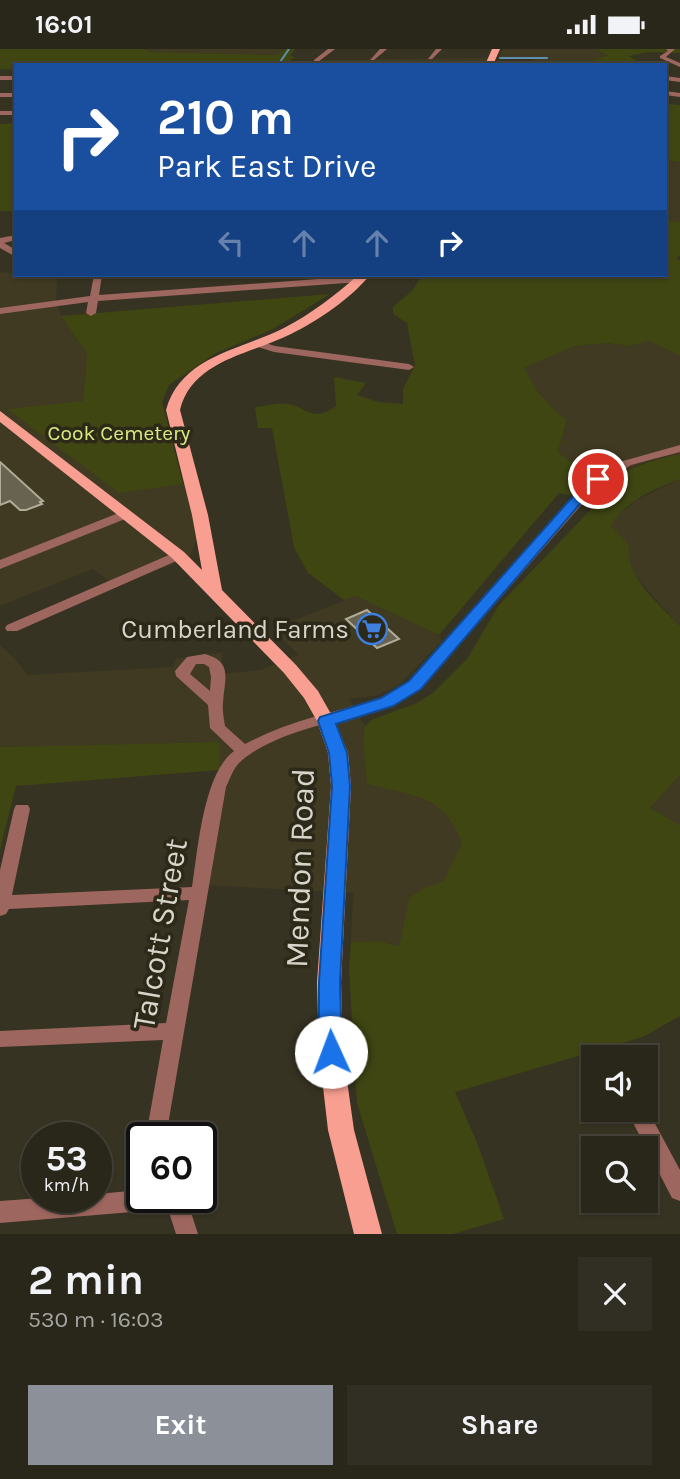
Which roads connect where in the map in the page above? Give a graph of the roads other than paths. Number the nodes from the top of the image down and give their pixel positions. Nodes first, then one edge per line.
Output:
1 (332, 49) edge
2 (384, 49) edge
3 (439, 49) edge
4 (668, 49) edge
5 (430, 58) dead end
6 (372, 59) dead end
7 (316, 61) dead end
8 (680, 65) edge
9 (98, 277) edge
10 (362, 277) edge
11 (309, 278) edge
12 (94, 298) junction
13 (0, 311) edge
14 (91, 313) dead end
15 (256, 343) junction
16 (409, 367) dead end
17 (0, 415) edge
18 (680, 448) edge
19 (126, 514) junction
20 (200, 515) junction
21 (205, 543) junction
22 (174, 559) junction
23 (0, 565) edge
24 (214, 593) junction
25 (12, 628) dead end
26 (215, 703) dead end
27 (326, 721) junction
28 (244, 752) junction
29 (22, 809) dead end
30 (200, 893) junction
31 (1, 906) edge
32 (174, 1031) junction
33 (0, 1039) edge
34 (159, 1122) edge
35 (643, 1122) edge
36 (680, 1191) edge
37 (126, 1202) edge
38 (0, 1212) edge
39 (180, 1213) edge
40 (187, 1234) edge
41 (368, 1234) edge

1 - 7 street
2 - 6 street
3 - 5 street
4 - 8 street
9 - 12 street
10 - 11 street
10 - 15 main road
11 - 12 street
12 - 13 street
12 - 14 street
15 - 16 street
15 - 20 main road
17 - 19 main road, Mendon Road
18 - 27 street, Talcott Street
19 - 22 main road, Mendon Road
19 - 23 street
20 - 21 main road
20 - 22 main road
21 - 22 main road
21 - 24 main road
22 - 24 main road, Mendon Road
22 - 25 street
24 - 27 main road, Mendon Road
26 - 28 street
27 - 28 street, Talcott Street
27 - 41 main road, Mendon Road
28 - 30 street, Talcott Street
29 - 31 street
30 - 31 street
30 - 32 street, Talcott Street
32 - 33 street
32 - 34 street, Talcott Street
35 - 36 street
37 - 38 street
39 - 40 street

